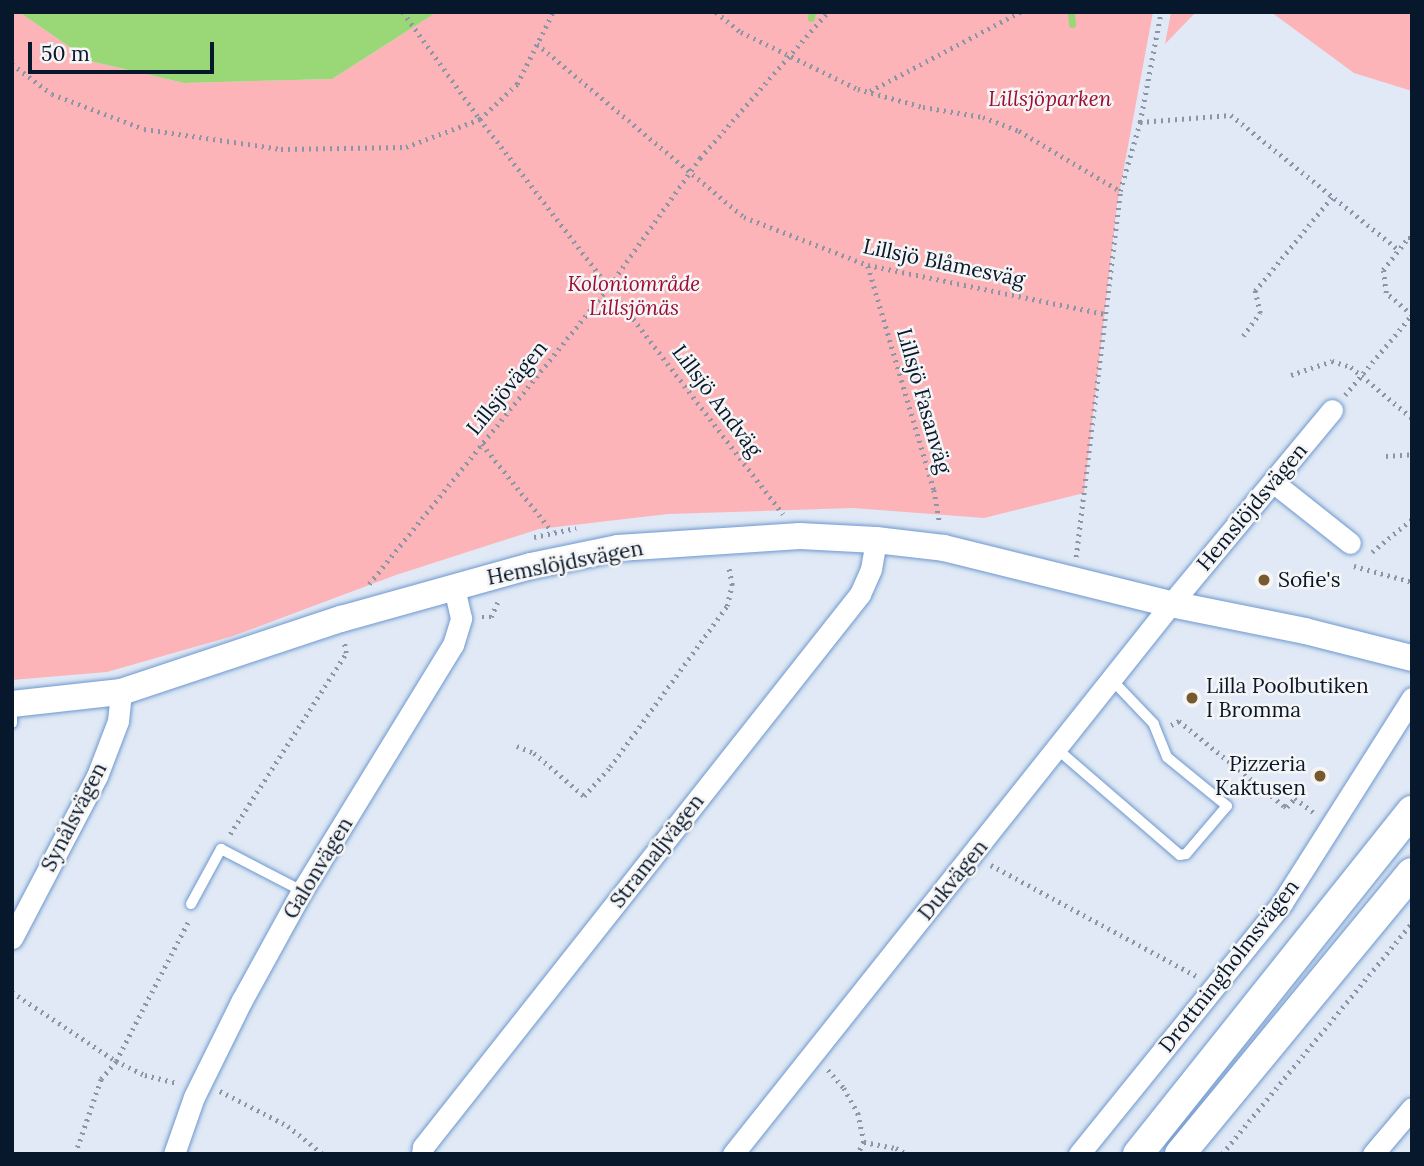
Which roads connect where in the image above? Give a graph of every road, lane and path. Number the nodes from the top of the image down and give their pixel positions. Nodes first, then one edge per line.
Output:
1 (404, 12) edge
2 (553, 12) edge
3 (716, 12) edge
4 (828, 12) edge
5 (1020, 12) edge
6 (1161, 12) edge
7 (537, 44) junction
8 (790, 53) junction
9 (12, 64) edge
10 (869, 92) junction
11 (480, 119) junction
12 (1140, 122) junction
13 (691, 173) junction
14 (1120, 191) junction
15 (1332, 197) junction
16 (1412, 238) edge
17 (1399, 250) junction
18 (868, 265) junction
19 (610, 285) junction
20 (1105, 314) junction
21 (1243, 336) dead end
22 (1291, 375) dead end
23 (1362, 376) junction
24 (1332, 410) joint
25 (1412, 418) edge
26 (482, 444) junction
27 (1412, 454) edge
28 (1386, 456) dead end
29 (1273, 482) junction
30 (770, 513) dead end
31 (782, 513) junction
32 (1412, 519) edge
33 (926, 523) dead end
34 (797, 524) junction
35 (940, 525) junction
36 (587, 527) dead end
37 (952, 527) dead end
38 (552, 531) junction
39 (528, 539) dead end
40 (876, 540) junction
41 (1350, 544) dead end
42 (1064, 552) dead end
43 (726, 555) dead end
44 (1075, 568) junction
45 (1412, 582) edge
46 (454, 587) junction
47 (501, 595) dead end
48 (1171, 604) junction
49 (461, 618) junction
50 (341, 620) junction
51 (1412, 658) edge
52 (1112, 680) junction
53 (121, 692) junction
54 (1412, 698) edge
55 (12, 704) edge
56 (12, 723) edge
57 (1154, 724) junction
58 (517, 746) dead end
59 (1057, 749) junction
60 (1412, 811) edge
61 (1331, 826) junction
62 (221, 849) junction
63 (974, 855) junction
64 (1412, 873) edge
65 (302, 891) junction
66 (191, 904) joint
67 (1412, 923) edge
68 (14, 929) edge
69 (1215, 986) junction
70 (12, 992) edge
71 (813, 1054) junction
72 (116, 1061) junction
73 (200, 1085) junction
74 (1412, 1108) edge
75 (863, 1142) junction
76 (75, 1154) edge
77 (174, 1154) edge
78 (323, 1154) edge
79 (422, 1154) edge
80 (733, 1154) edge
81 (858, 1154) edge
82 (907, 1154) edge
83 (1079, 1154) edge
84 (1138, 1154) edge
85 (1180, 1154) edge
86 (1222, 1154) edge
87 (1373, 1154) edge

1 - 11 path, Lillsjö Andväg
2 - 7 path
3 - 8 path
4 - 8 path, Lillsjövägen
5 - 10 path
6 - 12 path
7 - 11 path
7 - 13 path, Lillsjö Blåmesväg
8 - 10 path
8 - 13 path, Lillsjövägen
9 - 11 path
10 - 14 path
11 - 19 path, Lillsjö Andväg
12 - 14 path
12 - 15 path
13 - 18 path, Lillsjö Blåmesväg
13 - 19 path, Lillsjövägen
14 - 20 path
15 - 17 path
15 - 21 path
16 - 17 path
17 - 23 path
18 - 20 path, Lillsjö Blåmesväg
18 - 35 path, Lillsjö Fasanväg
19 - 26 path, Lillsjövägen
19 - 31 path, Lillsjö Andväg
20 - 44 path
22 - 23 path
23 - 24 path
23 - 25 path
24 - 29 street, Hemslöjdsvägen
26 - 38 path
26 - 50 path, Lillsjövägen
27 - 28 path
29 - 41 street
29 - 48 street, Hemslöjdsvägen
30 - 31 path
31 - 34 path, Lillsjö Andväg
31 - 34 path
32 - 45 path
33 - 35 path
34 - 40 street, Hemslöjdsvägen
34 - 46 street, Hemslöjdsvägen
35 - 37 path
36 - 38 path
38 - 39 path
40 - 44 street, Hemslöjdsvägen
40 - 79 street, Stramaljvägen
42 - 44 path
43 - 58 path
44 - 48 street, Hemslöjdsvägen
46 - 49 street
46 - 50 street, Hemslöjdsvägen
47 - 49 path
48 - 51 street, Hemslöjdsvägen
48 - 52 street, Dukvägen
49 - 65 street, Galonvägen
50 - 53 street, Hemslöjdsvägen
50 - 62 path
52 - 57 lane
52 - 59 street, Dukvägen
53 - 55 street, Hemslöjdsvägen
53 - 68 street, Synålsvägen
54 - 61 street, Drottningholmsvägen
55 - 56 lane
57 - 59 lane
57 - 61 path
59 - 63 street, Dukvägen
60 - 84 main road
61 - 69 street, Drottningholmsvägen
62 - 65 lane
62 - 66 lane
63 - 69 path
63 - 71 street, Dukvägen
64 - 85 main road
65 - 73 street, Galonvägen
66 - 72 path
67 - 86 path
69 - 83 street, Drottningholmsvägen
70 - 72 path
71 - 75 path
71 - 80 street, Dukvägen
72 - 73 path
72 - 76 path
73 - 77 street, Galonvägen
73 - 78 path
74 - 87 street
75 - 81 path
75 - 82 path

